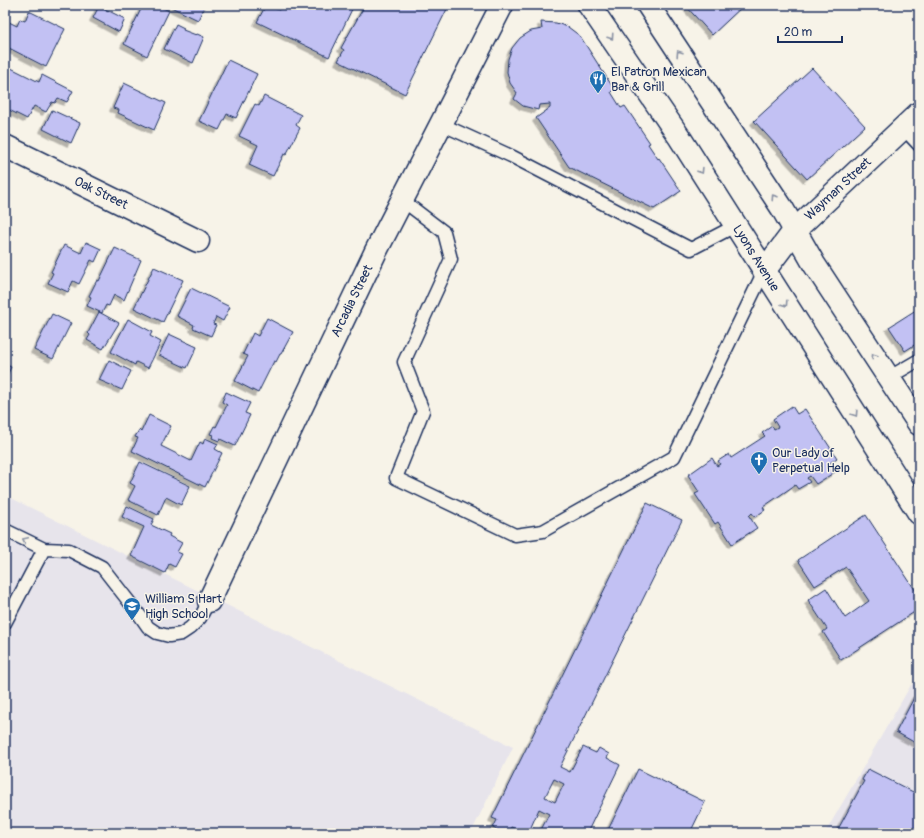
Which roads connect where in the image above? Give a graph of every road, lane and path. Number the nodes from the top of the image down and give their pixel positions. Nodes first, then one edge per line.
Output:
1 (502, 5) edge
2 (589, 5) edge
3 (648, 5) edge
4 (919, 114) edge
5 (441, 124) junction
6 (903, 128) junction
7 (919, 145) edge
8 (5, 146) edge
9 (402, 200) junction
10 (735, 226) junction
11 (796, 230) junction
12 (198, 241) dead end
13 (764, 271) junction
14 (919, 360) edge
15 (888, 378) junction
16 (919, 424) edge
17 (919, 513) edge
18 (5, 530) edge
19 (44, 549) junction
20 (209, 601) joint
21 (5, 623) edge

1 - 5 street, Arcadia Street
2 -> 10 street, Lyons Avenue
11 -> 3 street
4 - 6 street, Wayman Street
5 - 9 street, Arcadia Street
5 - 10 lane
6 - 7 lane
6 - 11 street, Wayman Street
8 - 12 street, Oak Street
9 - 13 lane
9 - 20 street, Arcadia Street
10 - 13 street, Lyons Avenue
11 - 13 street, Wayman Street
15 -> 11 street
13 -> 17 street, Lyons Avenue
14 - 15 lane
15 - 16 street
19 -> 18 lane
19 - 20 lane
19 - 21 lane

